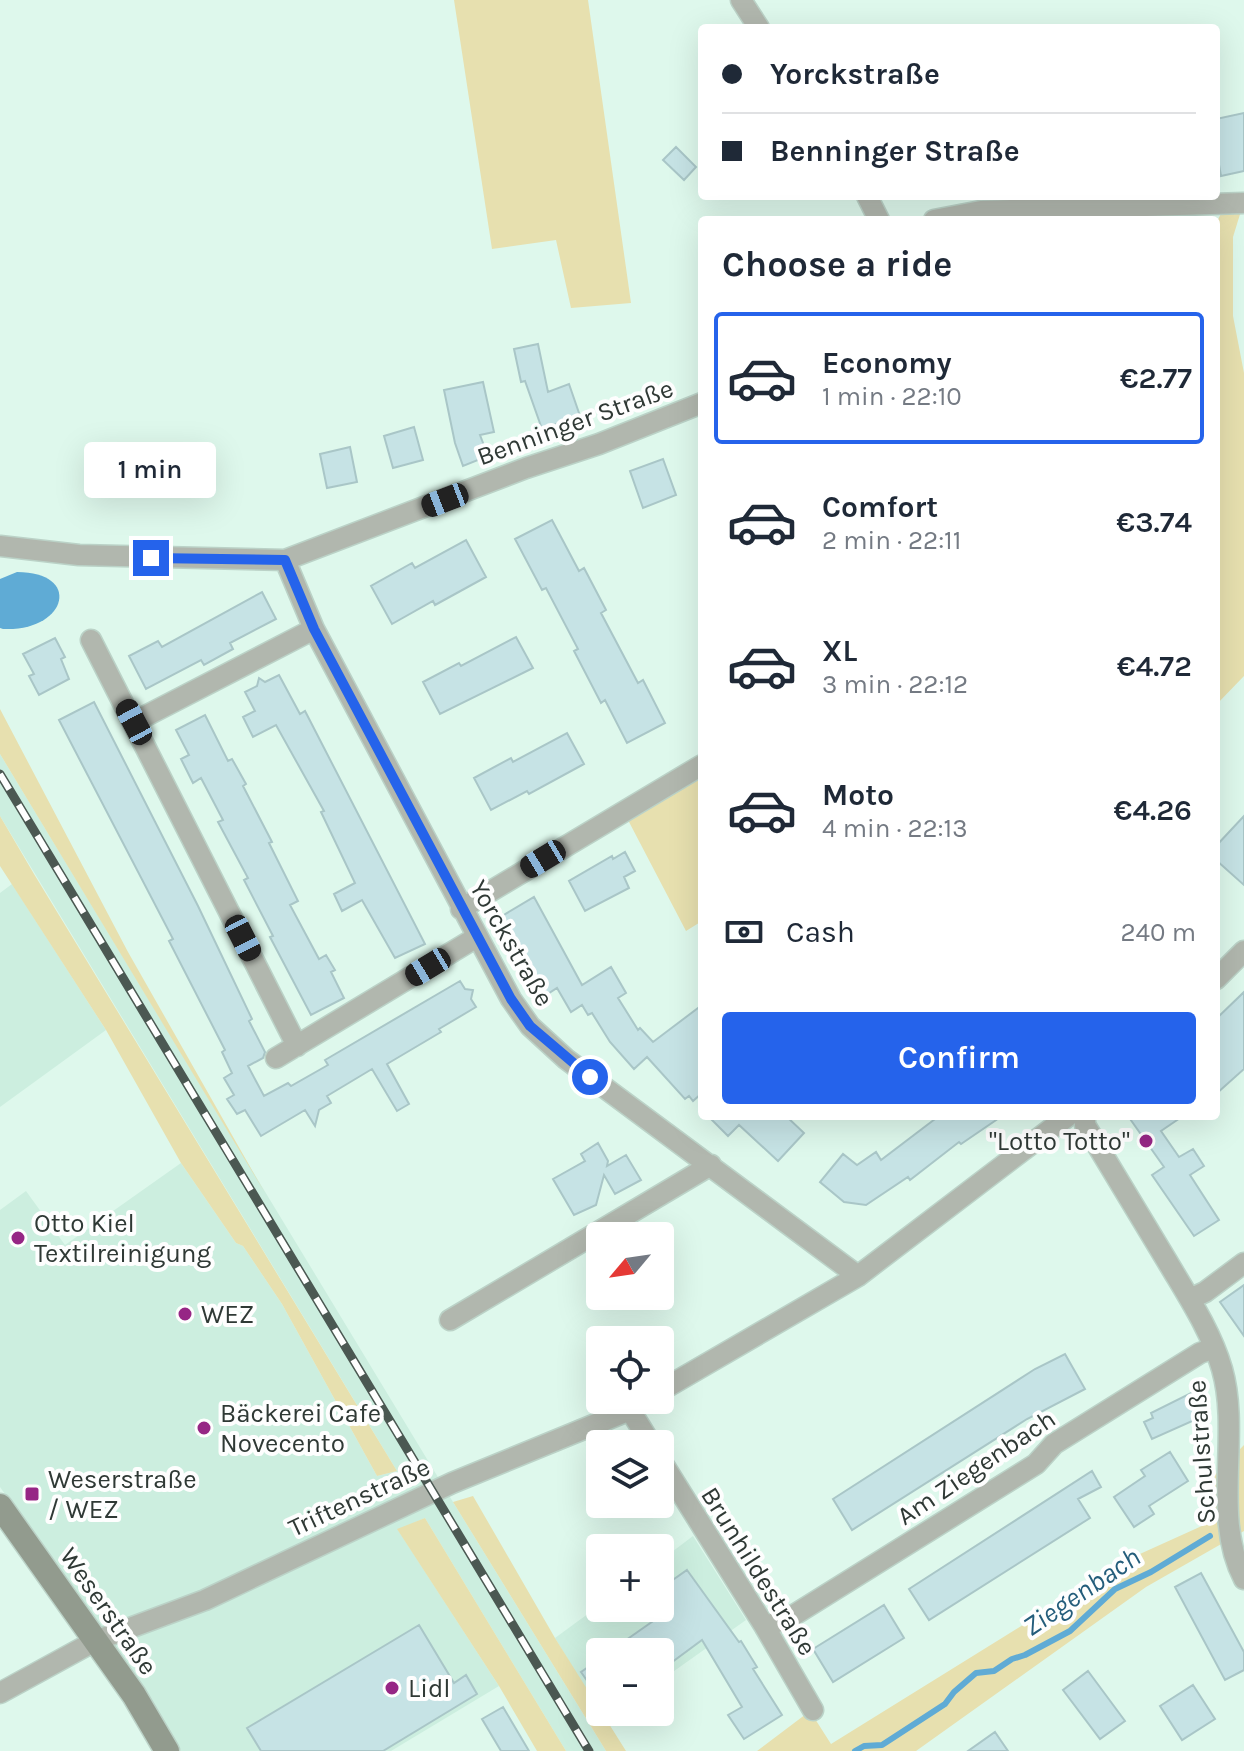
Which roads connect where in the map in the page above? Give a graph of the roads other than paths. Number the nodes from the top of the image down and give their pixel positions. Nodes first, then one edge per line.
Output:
1 (741, 0) edge
2 (756, 24) edge
3 (1244, 203) edge
4 (955, 216) edge
5 (698, 405) edge
6 (0, 546) edge
7 (285, 560) junction
8 (314, 629) junction
9 (91, 640) dead end
10 (134, 722) junction
11 (698, 767) edge
12 (461, 909) junction
13 (477, 937) junction
14 (1244, 951) edge
15 (1220, 975) edge
16 (297, 1046) junction
17 (276, 1058) dead end
18 (1063, 1120) edge
19 (1085, 1120) edge
20 (711, 1165) junction
21 (1244, 1263) edge
22 (858, 1276) junction
23 (1190, 1299) junction
24 (450, 1320) dead end
25 (1214, 1348) junction
26 (674, 1383) edge
27 (617, 1414) edge
28 (674, 1481) edge
29 (0, 1506) edge
30 (1244, 1579) edge
31 (765, 1627) junction
32 (95, 1641) junction
33 (0, 1693) edge
34 (813, 1710) dead end
35 (167, 1751) edge

1 - 2 street
3 - 4 street
5 - 7 street, Benninger Straße
6 - 7 street, Benninger Straße
7 - 8 street, Yorckstraße
8 - 10 street
8 - 12 street, Yorckstraße
9 - 10 street
10 - 16 street
11 - 12 street
12 - 13 street, Yorckstraße
13 - 16 street
13 - 20 street, Yorckstraße
14 - 15 street
16 - 17 street
18 - 22 street
19 - 23 street, Schulstraße
20 - 22 street, Yorckstraße
20 - 24 street
21 - 23 street
22 - 26 street
23 - 25 street, Schulstraße
25 - 30 street, Schulstraße
25 - 31 street, Am Ziegenbach
27 - 32 street, Triftenstraße
28 - 31 street, Brunhildestraße
29 - 32 street, Weserstraße
31 - 34 street, Brunhildestraße
32 - 33 street, Triftenstraße
32 - 35 street, Weserstraße

